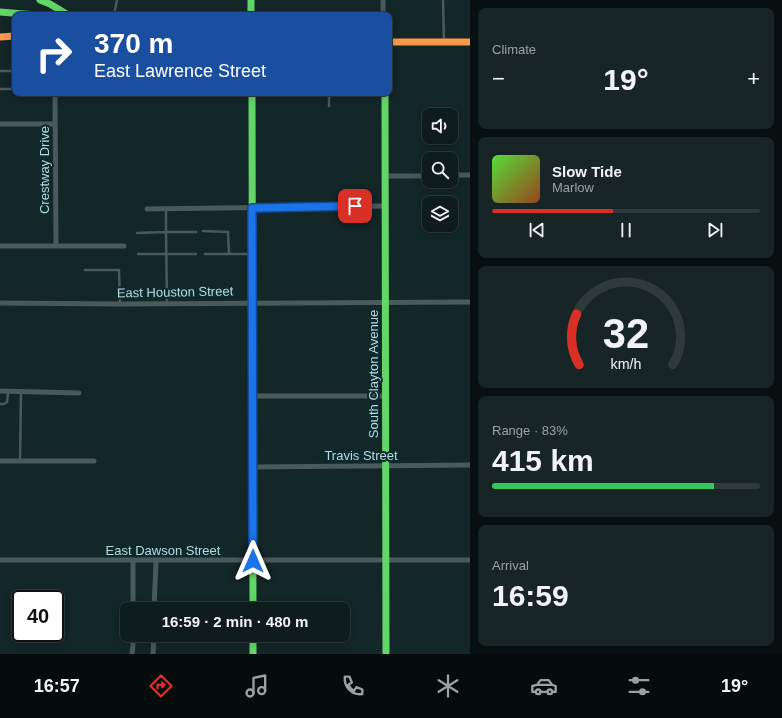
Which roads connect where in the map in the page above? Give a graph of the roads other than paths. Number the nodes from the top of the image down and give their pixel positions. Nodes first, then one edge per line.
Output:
1 (40, 0) edge
2 (117, 0) edge
3 (251, 0) edge
4 (383, 0) edge
5 (443, 0) edge
6 (0, 12) edge
7 (63, 12) edge
8 (115, 12) edge
9 (251, 12) edge
10 (383, 12) edge
11 (12, 13) edge
12 (12, 36) edge
13 (0, 37) edge
14 (392, 42) edge
15 (444, 42) junction
16 (470, 42) edge
17 (0, 71) edge
18 (12, 71) edge
19 (0, 89) edge
20 (12, 89) edge
21 (55, 96) edge
22 (252, 96) edge
23 (331, 96) edge
24 (385, 96) edge
25 (329, 106) dead end
26 (0, 124) edge
27 (55, 124) junction
28 (470, 175) edge
29 (384, 176) junction
30 (422, 176) edge
31 (458, 176) edge
32 (384, 206) junction
33 (252, 208) junction
34 (148, 209) dead end
35 (166, 209) junction
36 (166, 232) junction
37 (196, 232) dead end
38 (203, 232) dead end
39 (137, 233) dead end
40 (0, 246) edge
41 (56, 246) junction
42 (124, 246) dead end
43 (138, 254) dead end
44 (167, 254) junction
45 (196, 254) dead end
46 (205, 254) dead end
47 (229, 254) junction
48 (252, 254) junction
49 (84, 270) dead end
50 (470, 302) edge
51 (0, 303) edge
52 (252, 303) junction
53 (384, 303) junction
54 (120, 304) junction
55 (167, 304) junction
56 (0, 391) edge
57 (8, 391) junction
58 (21, 391) junction
59 (79, 392) dead end
60 (252, 396) junction
61 (385, 396) junction
62 (0, 404) edge
63 (0, 461) edge
64 (20, 461) junction
65 (94, 461) dead end
66 (470, 465) edge
67 (385, 466) junction
68 (253, 467) junction
69 (0, 560) edge
70 (470, 560) edge
71 (134, 561) junction
72 (156, 561) junction
73 (253, 561) junction
74 (386, 561) junction
75 (133, 602) edge
76 (154, 602) edge
77 (253, 602) edge
78 (133, 642) edge
79 (154, 642) edge
80 (253, 642) edge
81 (132, 654) edge
82 (153, 654) edge
83 (253, 654) edge
84 (386, 654) edge

1 - 7 street
2 - 8 lane
3 - 9 street
4 - 10 street
5 - 15 lane
6 - 11 street
12 - 13 street
14 - 15 street
15 - 16 street
17 - 18 lane
19 - 20 lane
21 - 27 street, Crestway Drive
22 - 33 street
23 - 25 lane
24 - 29 street, South Clayton Avenue
26 - 27 street
27 - 41 street, Crestway Drive
28 - 31 street
29 - 30 street
29 - 32 street, South Clayton Avenue
32 - 33 street
32 - 53 street, South Clayton Avenue
33 - 35 street
33 - 48 street
34 - 35 street
35 - 36 lane
36 - 37 lane
36 - 39 lane
36 - 44 lane
38 - 47 lane
40 - 41 street
41 - 42 street
43 - 44 lane
44 - 45 lane
44 - 55 lane
46 - 47 lane
47 - 48 lane
48 - 52 street
49 - 54 lane
50 - 53 street, East Houston Street
51 - 54 street, East Houston Street
52 - 53 street, East Houston Street
52 - 55 street, East Houston Street
52 - 60 street
53 - 61 street, South Clayton Avenue
54 - 55 street, East Houston Street
56 - 57 street
57 - 58 street
57 - 62 lane
58 - 59 street
58 - 64 lane
60 - 61 street
60 - 68 street
61 - 67 street, South Clayton Avenue
63 - 64 street
64 - 65 street
66 - 67 street, Travis Street
67 - 68 street, Travis Street
67 - 74 street, South Clayton Avenue
68 - 73 street
69 - 71 street, East Dawson Street
70 - 74 street, East Dawson Street
71 - 72 street, East Dawson Street
71 - 75 street
72 - 73 street, East Dawson Street
72 - 76 street
73 - 74 street, East Dawson Street
73 - 77 street
74 - 84 street, South Clayton Avenue
78 - 81 street
79 - 82 street
80 - 83 street

